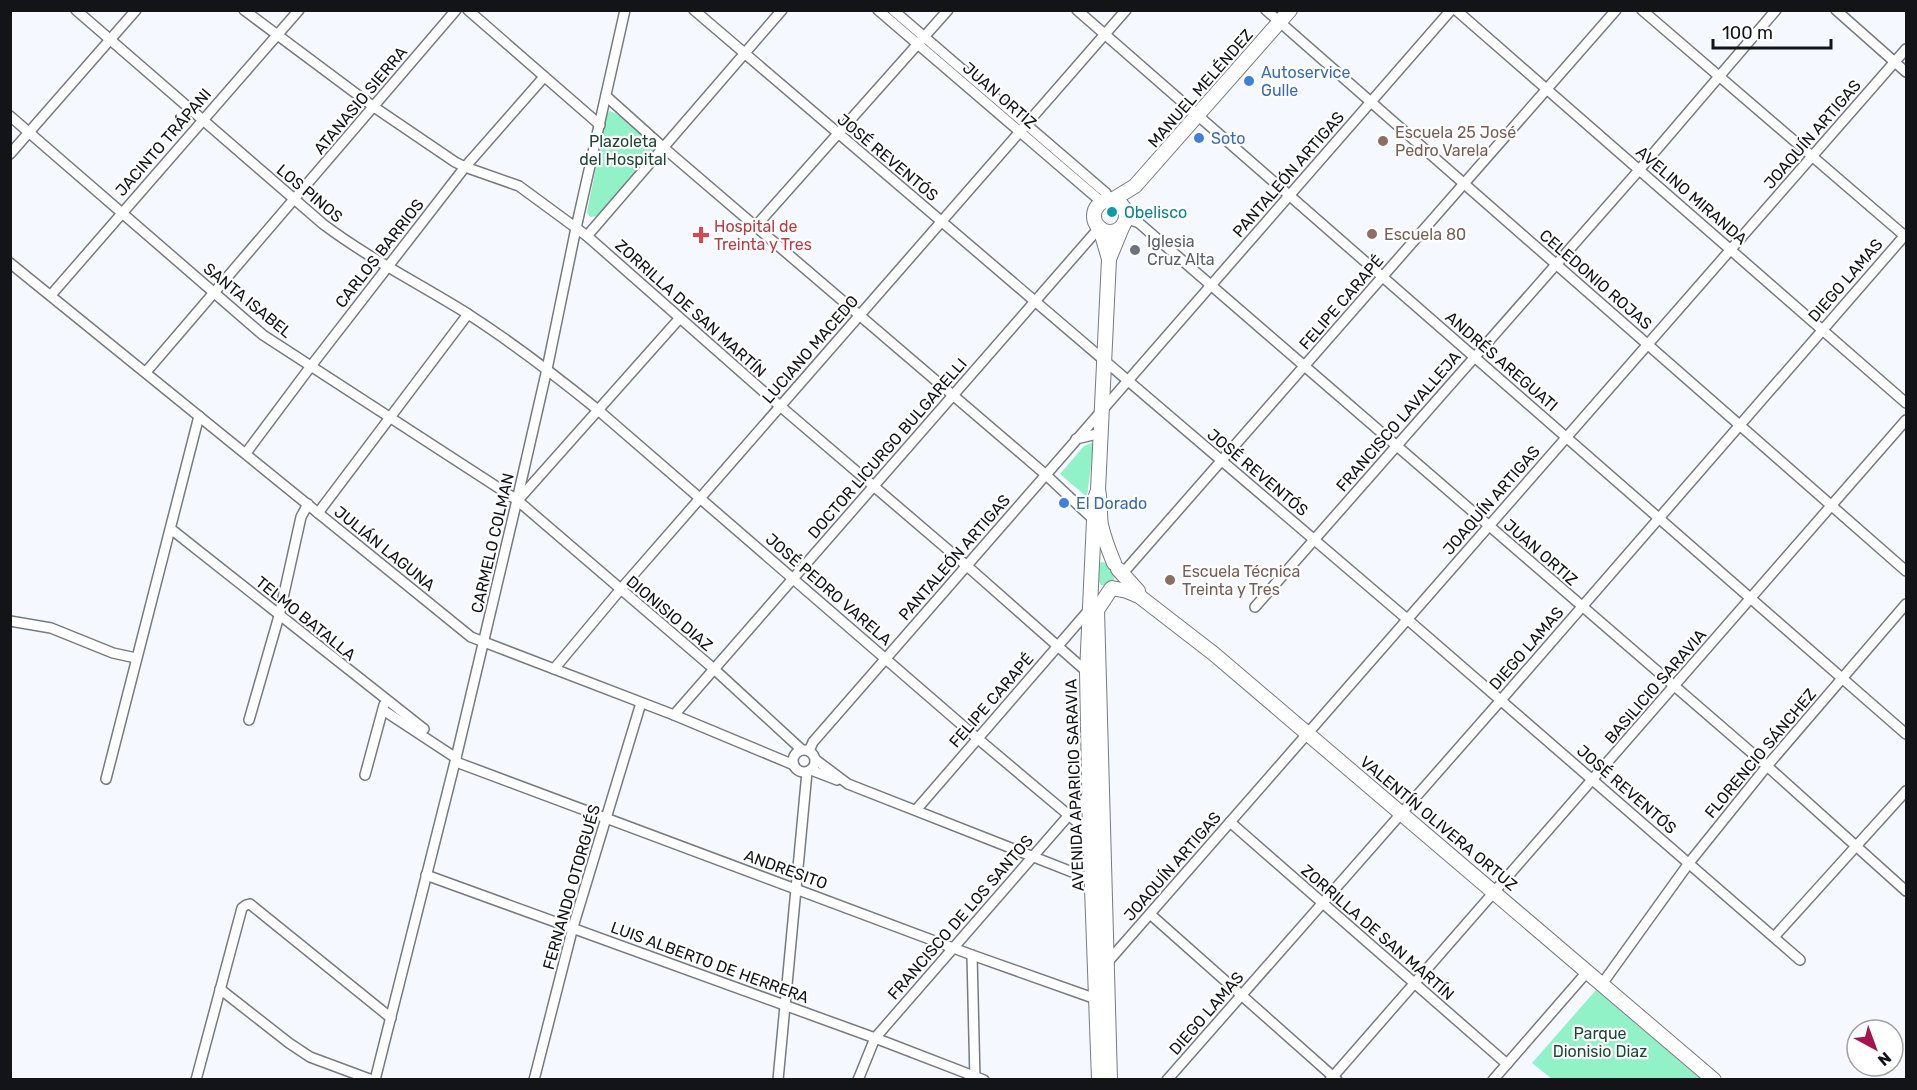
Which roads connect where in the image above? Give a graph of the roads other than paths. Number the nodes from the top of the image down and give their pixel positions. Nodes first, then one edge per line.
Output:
1 (76, 10) edge
2 (136, 10) edge
3 (244, 10) edge
4 (299, 10) edge
5 (456, 10) edge
6 (468, 10) edge
7 (625, 10) edge
8 (693, 10) edge
9 (782, 10) edge
10 (878, 10) edge
11 (893, 10) edge
12 (948, 10) edge
13 (1077, 10) edge
14 (1126, 10) edge
15 (1266, 10) edge
16 (1290, 10) edge
17 (1453, 10) edge
18 (1616, 10) edge
19 (1642, 10) edge
20 (1776, 10) edge
21 (1836, 10) edge
22 (1280, 22) junction
23 (276, 35) junction
24 (1105, 35) junction
25 (110, 40) junction
26 (921, 41) junction
27 (1906, 49) edge
28 (744, 54) junction
29 (1895, 62) junction
30 (1906, 72) edge
31 (1719, 75) junction
32 (544, 77) junction
33 (1546, 90) junction
34 (606, 96) junction
35 (1371, 103) junction
36 (374, 107) junction
37 (10, 116) edge
38 (1198, 116) junction
39 (202, 120) junction
40 (600, 124) junction
41 (1023, 129) junction
42 (29, 132) junction
43 (839, 134) junction
44 (664, 148) junction
45 (10, 154) edge
46 (1813, 156) junction
47 (465, 167) junction
48 (1640, 169) junction
49 (1463, 184) junction
50 (1135, 186) junction
51 (1290, 195) junction
52 (294, 200) junction
53 (1108, 201) junction
54 (122, 212) junction
55 (1125, 219) junction
56 (942, 222) junction
57 (755, 227) junction
58 (576, 228) junction
59 (1099, 228) junction
60 (1906, 235) edge
61 (587, 236) junction
62 (1731, 248) junction
63 (1109, 260) junction
64 (10, 263) edge
65 (1556, 263) junction
66 (387, 267) junction
67 (1383, 276) junction
68 (1210, 286) junction
69 (213, 293) junction
70 (51, 295) junction
71 (1035, 301) junction
72 (468, 314) junction
73 (860, 314) junction
74 (680, 319) junction
75 (1822, 329) junction
76 (1648, 345) junction
77 (1474, 357) junction
78 (1105, 361) junction
79 (311, 366) junction
80 (1304, 367) junction
81 (548, 369) junction
82 (146, 372) junction
83 (1128, 380) junction
84 (953, 395) junction
85 (1906, 403) edge
86 (780, 406) junction
87 (1102, 409) junction
88 (598, 410) junction
89 (199, 416) junction
90 (391, 417) junction
91 (1906, 420) edge
92 (1740, 426) junction
93 (1101, 433) junction
94 (1566, 437) junction
95 (1076, 439) junction
96 (1396, 446) junction
97 (246, 453) junction
98 (1221, 460) junction
99 (1045, 474) junction
100 (873, 486) junction
101 (1098, 490) junction
102 (700, 498) junction
103 (518, 500) junction
104 (308, 504) junction
105 (1832, 506) junction
106 (318, 513) junction
107 (1660, 518) junction
108 (1094, 520) junction
109 (1488, 526) junction
110 (171, 529) junction
111 (1314, 539) junction
112 (967, 566) junction
113 (1119, 568) junction
114 (1092, 571) junction
115 (1906, 571) edge
116 (794, 578) junction
117 (1111, 589) junction
118 (620, 590) junction
119 (1139, 596) junction
120 (1751, 598) junction
121 (1906, 604) edge
122 (1255, 607) dead end
123 (1581, 607) junction
124 (1089, 610) junction
125 (279, 616) junction
126 (1407, 618) junction
127 (10, 621) edge
128 (483, 643) junction
129 (1058, 645) junction
130 (136, 658) junction
131 (886, 659) junction
132 (555, 669) junction
133 (714, 669) junction
134 (1087, 672) junction
135 (1843, 678) junction
136 (1674, 687) junction
137 (1501, 700) junction
138 (641, 703) junction
139 (384, 705) junction
140 (674, 716) junction
141 (249, 720) dead end
142 (423, 729) dead end
143 (1309, 733) junction
144 (1906, 734) edge
145 (977, 738) junction
146 (806, 750) junction
147 (456, 760) junction
148 (816, 760) junction
149 (794, 765) junction
150 (1767, 766) junction
151 (809, 771) junction
152 (365, 775) dead end
153 (106, 779) dead end
154 (1593, 780) junction
155 (848, 784) junction
156 (1906, 791) edge
157 (1096, 792) junction
158 (916, 810) junction
159 (1402, 813) junction
160 (1069, 815) junction
161 (606, 817) junction
162 (1230, 822) junction
163 (1090, 833) junction
164 (1856, 846) junction
165 (1034, 857) junction
166 (1689, 863) junction
167 (426, 874) junction
168 (1098, 881) junction
169 (796, 888) junction
170 (1906, 891) edge
171 (1496, 892) junction
172 (1323, 903) junction
173 (1150, 914) junction
174 (573, 927) junction
175 (1774, 937) junction
176 (953, 947) junction
177 (972, 955) junction
178 (1800, 960) dead end
179 (1101, 964) junction
180 (1587, 972) junction
181 (1415, 984) junction
182 (1602, 984) junction
183 (220, 989) junction
184 (1241, 995) junction
185 (1101, 998) junction
186 (785, 1005) junction
187 (391, 1018) junction
188 (875, 1038) junction
189 (1507, 1064) junction
190 (978, 1078) edge
191 (1333, 1078) edge
192 (196, 1080) edge
193 (374, 1080) edge
194 (534, 1080) edge
195 (778, 1080) edge
196 (858, 1080) edge
197 (1099, 1080) edge
198 (1110, 1080) edge
199 (1167, 1080) edge
200 (1493, 1080) edge
201 (1714, 1080) edge

1 - 25 street, LOS PINOS
2 - 25 street
3 - 23 street, ZORRILLA DE SAN MARTÍN
4 - 23 street, JACINTO TRÁPANI
5 - 36 street, ATANASIO SIERRA
6 - 32 street
7 - 34 street, CARMELO COLMAN
8 - 28 street, JOSÉ REVENTÓS
9 - 28 street
10 - 26 street, JUAN ORTIZ
11 - 26 street, JUAN ORTIZ
12 - 26 street
13 - 24 street, ANDRÉS AREGUATI
14 - 24 street, LUCIANO MACEDO
15 - 22 street, CELEDONIO ROJAS
16 - 22 street, MANUEL MELÉNDEZ
17 - 33 street, AVELINO MIRANDA
17 - 35 street, PANTALEÓN ARTIGAS
18 - 33 street, FELIPE CARAPÉ
19 - 31 street
20 - 31 street, FRANCISCO LAVALLEJA
21 - 29 street
22 - 35 street, CELEDONIO ROJAS
22 - 38 street, MANUEL MELÉNDEZ
23 - 36 street, ZORRILLA DE SAN MARTÍN
23 - 39 street, JACINTO TRÁPANI
24 - 38 street, ANDRÉS AREGUATI
24 - 41 street, LUCIANO MACEDO
25 - 39 street, LOS PINOS
25 - 42 street
26 - 41 street, JUAN ORTIZ
26 - 43 street
27 - 29 street, JOAQUÍN ARTIGAS
28 - 43 street, JOSÉ REVENTÓS
28 - 44 street
29 - 30 street
29 - 46 street, JOAQUÍN ARTIGAS
31 - 46 street
31 - 48 street, FRANCISCO LAVALLEJA
32 - 40 street
32 - 47 street, CARLOS BARRIOS
33 - 48 street, AVELINO MIRANDA
33 - 49 street, FELIPE CARAPÉ
34 - 40 street, CARMELO COLMAN
34 - 44 street
35 - 49 street, CELEDONIO ROJAS
35 - 51 street, PANTALEÓN ARTIGAS
36 - 47 street, ZORRILLA DE SAN MARTÍN
36 - 52 street, ATANASIO SIERRA
37 - 42 street, SANTA ISABEL
38 - 50 street, MANUEL MELÉNDEZ
38 - 51 street, ANDRÉS AREGUATI
39 - 52 street, LOS PINOS
39 - 54 street, JACINTO TRÁPANI
40 - 58 street, CARMELO COLMAN
41 - 53 street, JUAN ORTIZ
41 - 56 street, LUCIANO MACEDO
42 - 45 street
42 - 54 street, SANTA ISABEL
43 - 56 street, JOSÉ REVENTÓS
43 - 57 street
44 - 57 street
44 - 61 street
46 - 60 street
46 - 62 street, JOAQUÍN ARTIGAS
47 - 58 street, ZORRILLA DE SAN MARTÍN
47 - 66 street, CARLOS BARRIOS
48 - 62 street, AVELINO MIRANDA
48 - 65 street, FRANCISCO LAVALLEJA
49 - 65 street, CELEDONIO ROJAS
49 - 67 street, FELIPE CARAPÉ
50 - 53 street, MANUEL MELÉNDEZ
50 - 55 street, MANUEL MELÉNDEZ
51 - 67 street, ANDRÉS AREGUATI
51 - 68 street, PANTALEÓN ARTIGAS
52 - 66 street, LOS PINOS
52 - 69 street, ATANASIO SIERRA
53 - 55 street
53 - 59 street
54 - 69 street, SANTA ISABEL
54 - 70 street, JACINTO TRÁPANI
55 - 59 street
55 - 63 street, AVENIDA APARICIO SARAVIA
55 - 68 street, JUAN ORTIZ
56 - 71 street, JOSÉ REVENTÓS
56 - 73 street, LUCIANO MACEDO
57 - 73 street
58 - 61 street, ZORRILLA DE SAN MARTÍN
58 - 81 street, CARMELO COLMAN
59 - 63 street, AVENIDA APARICIO SARAVIA
59 - 71 street, DOCTOR LICURGO BULGARELLI
60 - 75 street, DIEGO LAMAS
61 - 74 street, ZORRILLA DE SAN MARTÍN
62 - 75 street, AVELINO MIRANDA
62 - 76 street, JOAQUÍN ARTIGAS
63 - 78 street, AVENIDA APARICIO SARAVIA
64 - 70 street, JULIÁN LAGUNA
65 - 76 street, CELEDONIO ROJAS
65 - 77 street, FRANCISCO LAVALLEJA
66 - 72 street, LOS PINOS
66 - 79 street, CARLOS BARRIOS
67 - 77 street, ANDRÉS AREGUATI
67 - 80 street, FELIPE CARAPÉ
68 - 80 street, JUAN ORTIZ
68 - 83 street, PANTALEÓN ARTIGAS
69 - 79 street, SANTA ISABEL
69 - 82 street, ATANASIO SIERRA
70 - 82 street, JULIÁN LAGUNA
71 - 78 street, JOSÉ REVENTÓS
71 - 84 street, DOCTOR LICURGO BULGARELLI
72 - 81 street, LOS PINOS
72 - 90 street
73 - 84 street
73 - 86 street, LUCIANO MACEDO
74 - 86 street, ZORRILLA DE SAN MARTÍN
74 - 88 street
75 - 85 street, AVELINO MIRANDA
75 - 92 street, DIEGO LAMAS
76 - 92 street, CELEDONIO ROJAS
76 - 94 street, JOAQUÍN ARTIGAS
77 - 94 street, ANDRÉS AREGUATI
77 - 96 street, FRANCISCO LAVALLEJA
78 - 83 street, JOSÉ REVENTÓS
78 - 87 street, AVENIDA APARICIO SARAVIA
79 - 90 street, SANTA ISABEL
79 - 97 street, CARLOS BARRIOS
80 - 96 street, JUAN ORTIZ
80 - 98 street, FELIPE CARAPÉ
81 - 88 street, JOSÉ PEDRO VARELA
81 - 103 street, CARMELO COLMAN
82 - 89 street, JULIÁN LAGUNA
83 - 87 street, PANTALEÓN ARTIGAS
83 - 98 street, JOSÉ REVENTÓS
84 - 99 street
84 - 100 street, DOCTOR LICURGO BULGARELLI
86 - 100 street, ZORRILLA DE SAN MARTÍN
86 - 102 street, LUCIANO MACEDO
87 - 93 street, AVENIDA APARICIO SARAVIA
87 - 95 street, PANTALEÓN ARTIGAS
88 - 102 street, JOSÉ PEDRO VARELA
88 - 103 street
89 - 97 street, JULIÁN LAGUNA
89 - 110 street
90 - 103 street, SANTA ISABEL
90 - 106 street
91 - 105 street, BASILICIO SARAVIA
92 - 105 street, CELEDONIO ROJAS
92 - 107 street, DIEGO LAMAS
93 - 95 street
93 - 101 street, AVENIDA APARICIO SARAVIA
94 - 107 street, ANDRÉS AREGUATI
94 - 109 street, JOAQUÍN ARTIGAS
95 - 99 street, PANTALEÓN ARTIGAS
96 - 109 street, JUAN ORTIZ
96 - 111 street, FRANCISCO LAVALLEJA
97 - 104 street, JULIÁN LAGUNA
98 - 111 street, JOSÉ REVENTÓS
98 - 113 street, FELIPE CARAPÉ
99 - 108 street
99 - 112 street, PANTALEÓN ARTIGAS
100 - 112 street, ZORRILLA DE SAN MARTÍN
100 - 116 street, DOCTOR LICURGO BULGARELLI
101 - 108 street, AVENIDA APARICIO SARAVIA
101 - 113 street, AVENIDA APARICIO SARAVIA
102 - 116 street, JOSÉ PEDRO VARELA
102 - 118 street, LUCIANO MACEDO
103 - 118 street, DIONISIO DIAZ
103 - 128 street, CARMELO COLMAN
104 - 106 street, JULIÁN LAGUNA
104 - 125 street
105 - 115 street, CELEDONIO ROJAS
105 - 120 street, BASILICIO SARAVIA
106 - 128 street, JULIÁN LAGUNA
107 - 120 street, ANDRÉS AREGUATI
107 - 123 street, DIEGO LAMAS
108 - 114 street, AVENIDA APARICIO SARAVIA
109 - 123 street, JUAN ORTIZ
109 - 126 street, JOAQUÍN ARTIGAS
110 - 125 street, TELMO BATALLA
110 - 130 street
111 - 122 street, FRANCISCO LAVALLEJA
111 - 126 street, JOSÉ REVENTÓS
112 - 129 street, ZORRILLA DE SAN MARTÍN
112 - 131 street, PANTALEÓN ARTIGAS
113 - 114 street
113 - 117 street
113 - 119 street, VALENTÍN OLIVERA ORTUZ
114 - 117 street
114 - 124 street, AVENIDA APARICIO SARAVIA
116 - 131 street, JOSÉ PEDRO VARELA
116 - 133 street, DOCTOR LICURGO BULGARELLI
117 - 119 street, VALENTÍN OLIVERA ORTUZ
117 - 157 street, AVENIDA APARICIO SARAVIA
118 - 132 street, LUCIANO MACEDO
118 - 133 street, DIONISIO DIAZ
119 - 143 street, VALENTÍN OLIVERA ORTUZ
120 - 135 street, ANDRÉS AREGUATI
120 - 136 street, BASILICIO SARAVIA
121 - 135 street, FLORENCIO SÁNCHEZ
123 - 136 street, JUAN ORTIZ
123 - 137 street, DIEGO LAMAS
124 - 129 street, FELIPE CARAPÉ
124 - 134 street, AVENIDA APARICIO SARAVIA
125 - 139 street, TELMO BATALLA
125 - 141 street
126 - 137 street, JOSÉ REVENTÓS
126 - 143 street, JOAQUÍN ARTIGAS
127 - 130 street
128 - 132 street, JULIÁN LAGUNA
128 - 147 street, CARMELO COLMAN
129 - 134 street, ZORRILLA DE SAN MARTÍN
129 - 145 street, FELIPE CARAPÉ
130 - 153 street
131 - 145 street, JOSÉ PEDRO VARELA
131 - 146 street, PANTALEÓN ARTIGAS
132 - 138 street, JULIÁN LAGUNA
133 - 140 street, DOCTOR LICURGO BULGARELLI
133 - 146 street, DIONISIO DIAZ
134 - 157 street, AVENIDA APARICIO SARAVIA
135 - 144 street, ANDRÉS AREGUATI
135 - 150 street, FLORENCIO SÁNCHEZ
136 - 150 street, JUAN ORTIZ
136 - 154 street, BASILICIO SARAVIA
137 - 154 street, JOSÉ REVENTÓS
137 - 159 street, DIEGO LAMAS
138 - 140 street, JULIÁN LAGUNA
138 - 161 street, FERNANDO OTORGUÉS
139 - 142 street, TELMO BATALLA
139 - 147 street, ANDRESITO
139 - 152 street
140 - 149 street, JULIÁN LAGUNA
143 - 159 street, VALENTÍN OLIVERA ORTUZ
143 - 162 street, JOAQUÍN ARTIGAS
145 - 158 street, FELIPE CARAPÉ
145 - 160 street, JOSÉ PEDRO VARELA
146 - 148 street
146 - 149 street
147 - 161 street, ANDRESITO
147 - 167 street, CARMELO COLMAN
148 - 151 street
148 - 155 street
149 - 151 street
150 - 164 street, JUAN ORTIZ
150 - 166 street, FLORENCIO SÁNCHEZ
151 - 155 street
151 - 169 street
154 - 166 street, JOSÉ REVENTÓS
154 - 171 street, BASILICIO SARAVIA
155 - 158 street
156 - 164 street
157 - 160 street, FRANCISCO DE LOS SANTOS
157 - 163 street, AVENIDA APARICIO SARAVIA
157 - 168 street, AVENIDA APARICIO SARAVIA
158 - 165 street
159 - 171 street, VALENTÍN OLIVERA ORTUZ
159 - 172 street, DIEGO LAMAS
160 - 163 street, JOSÉ PEDRO VARELA
160 - 165 street, FRANCISCO DE LOS SANTOS
161 - 169 street, ANDRESITO
161 - 174 street, FERNANDO OTORGUÉS
162 - 172 street, ZORRILLA DE SAN MARTÍN
162 - 173 street, JOAQUÍN ARTIGAS
163 - 168 street, AVENIDA APARICIO SARAVIA
164 - 170 street, JUAN ORTIZ
164 - 175 street
165 - 168 street
165 - 176 street, FRANCISCO DE LOS SANTOS
166 - 175 street, JOSÉ REVENTÓS
166 - 182 street, FLORENCIO SÁNCHEZ
167 - 174 street, LUIS ALBERTO DE HERRERA
167 - 187 street, CARMELO COLMAN
168 - 179 street, AVENIDA APARICIO SARAVIA
169 - 176 street, ANDRESITO
169 - 186 street
171 - 180 street, VALENTÍN OLIVERA ORTUZ
171 - 181 street, BASILICIO SARAVIA
172 - 181 street, ZORRILLA DE SAN MARTÍN
172 - 184 street, DIEGO LAMAS
173 - 179 street, JOAQUÍN ARTIGAS
173 - 184 street
174 - 186 street, LUIS ALBERTO DE HERRERA
174 - 194 street, FERNANDO OTORGUÉS
175 - 178 street, JOSÉ REVENTÓS
176 - 177 street, ANDRESITO
176 - 188 street, FRANCISCO DE LOS SANTOS
177 - 185 street, ANDRESITO
177 - 190 street
179 - 185 street, AVENIDA APARICIO SARAVIA
180 - 182 street, VALENTÍN OLIVERA ORTUZ
180 - 189 street
181 - 189 street, ZORRILLA DE SAN MARTÍN
181 - 191 street, BASILICIO SARAVIA
182 - 201 street, VALENTÍN OLIVERA ORTUZ
183 - 187 street
183 - 192 street
183 - 193 street
184 - 191 street
184 - 199 street, DIEGO LAMAS
185 - 197 street, AVENIDA APARICIO SARAVIA
185 - 198 street, AVENIDA APARICIO SARAVIA
186 - 188 street, LUIS ALBERTO DE HERRERA
186 - 195 street
187 - 193 street, CARMELO COLMAN
188 - 190 street, LUIS ALBERTO DE HERRERA
188 - 196 street, FRANCISCO DE LOS SANTOS
189 - 200 street

